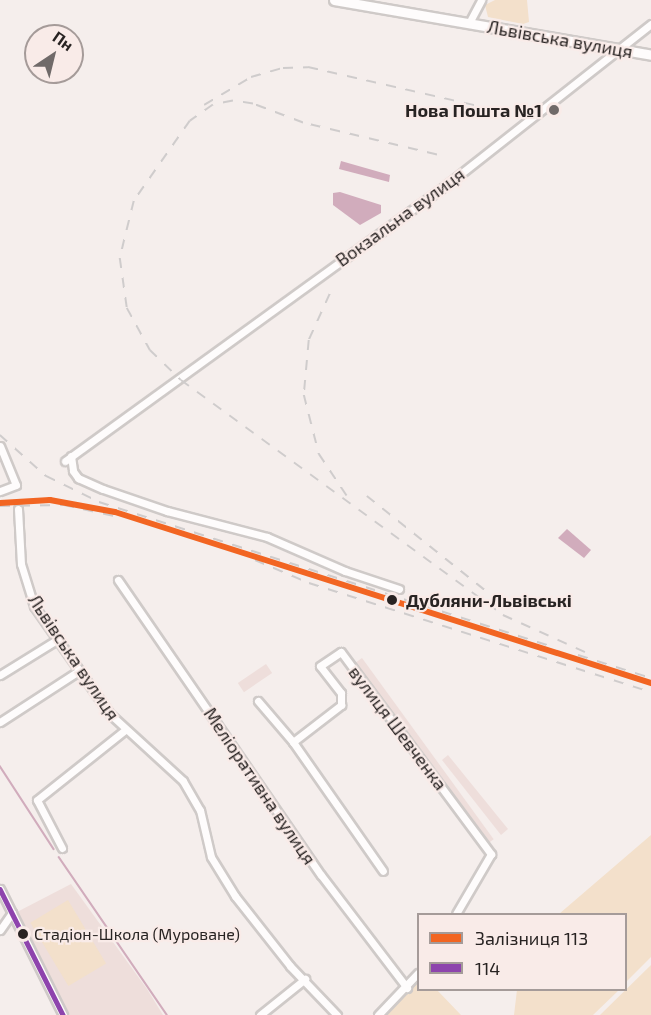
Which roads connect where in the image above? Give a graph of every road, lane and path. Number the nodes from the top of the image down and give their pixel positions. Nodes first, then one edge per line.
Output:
1 (334, 0) edge
2 (481, 0) edge
3 (469, 23) junction
4 (651, 24) edge
5 (622, 50) junction
6 (651, 56) edge
7 (0, 446) edge
8 (0, 491) edge
9 (18, 509) dead end
10 (118, 580) dead end
11 (399, 589) dead end
12 (58, 639) junction
13 (80, 670) junction
14 (0, 675) edge
15 (258, 701) dead end
16 (0, 722) edge
17 (125, 730) junction
18 (292, 742) junction
19 (62, 848) dead end
20 (384, 871) dead end
21 (0, 889) edge
22 (12, 913) junction
23 (457, 913) edge
24 (0, 930) edge
25 (417, 974) edge
26 (305, 979) junction
27 (407, 988) junction
28 (63, 1015) edge
29 (260, 1015) edge
30 (337, 1015) edge
31 (378, 1015) edge

1 - 3 highway, Львівська вулиця
2 - 3 street, Львівська вулиця
3 - 5 highway, Львівська вулиця
4 - 5 street, Вокзальна вулиця
5 - 6 highway, Львівська вулиця
5 - 11 street, Вокзальна вулиця
7 - 8 street
9 - 12 street, Львівська вулиця
10 - 27 street, Меліоративна вулиця
12 - 13 street, Львівська вулиця
12 - 14 street
13 - 16 street
13 - 17 street, Львівська вулиця
15 - 18 street
17 - 19 street
17 - 26 street, Львівська вулиця
18 - 20 street
18 - 23 street, вулиця Шевченка
21 - 22 street
22 - 24 street
22 - 28 street
25 - 27 street
26 - 29 street
26 - 30 street, Львівська вулиця
27 - 31 street

